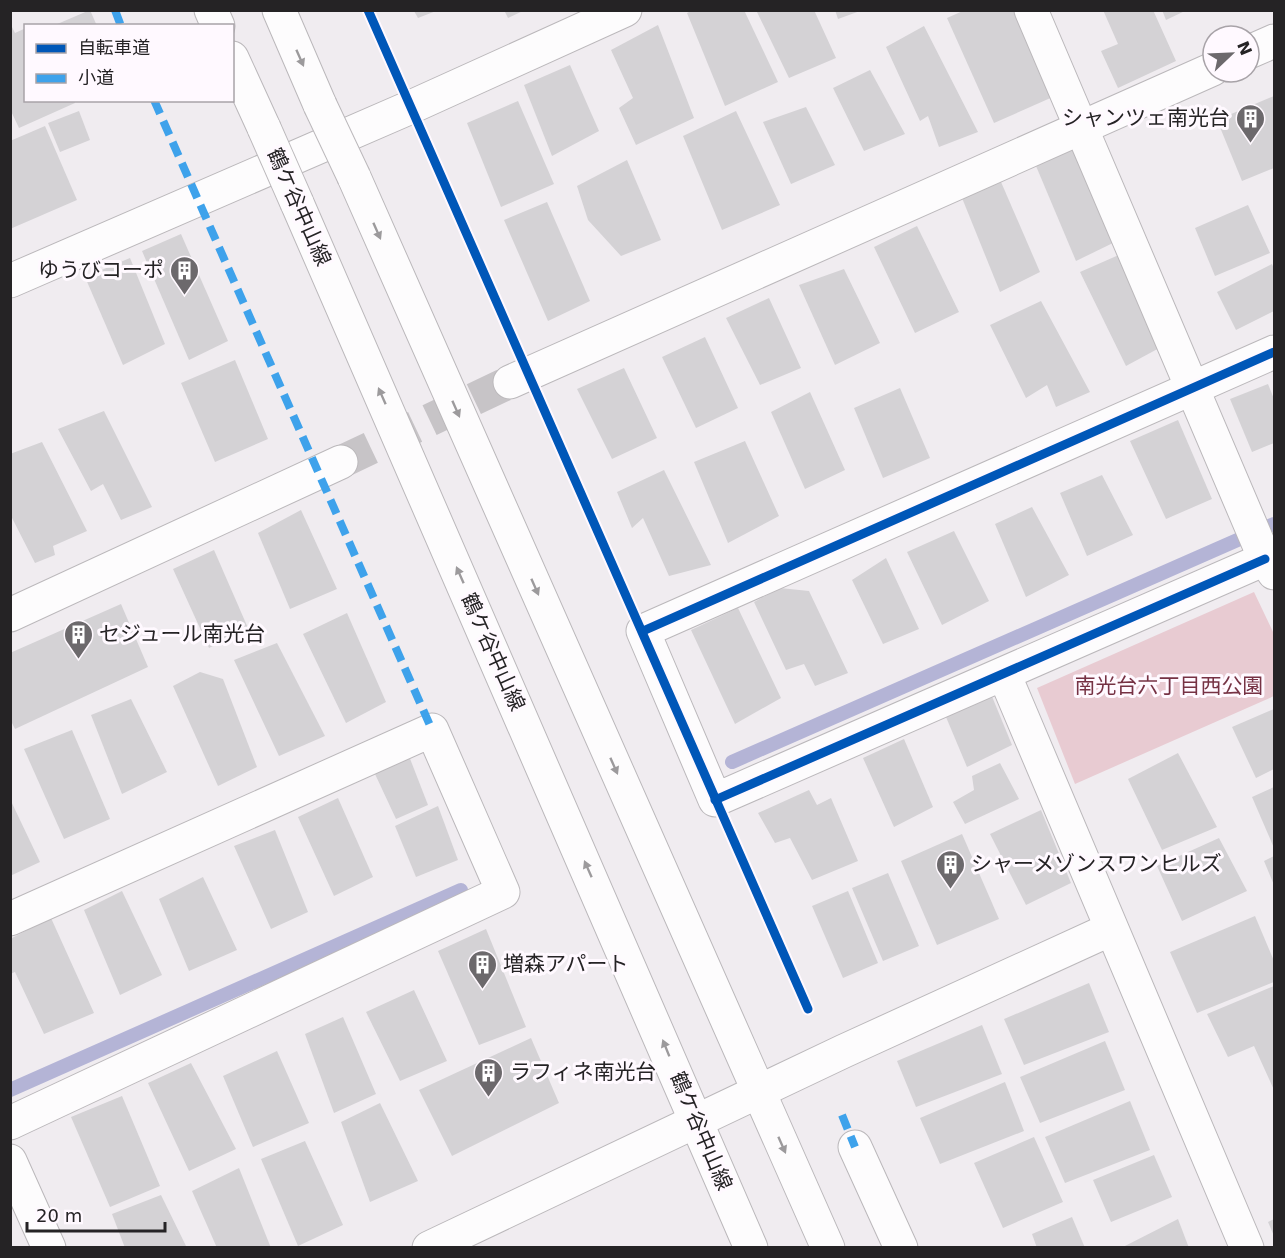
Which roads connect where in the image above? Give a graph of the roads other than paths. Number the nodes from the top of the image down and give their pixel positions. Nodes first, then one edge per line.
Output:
1 (211, 10) edge
2 (279, 10) edge
3 (625, 10) edge
4 (1031, 10) edge
5 (217, 24) edge
6 (1275, 41) edge
7 (1261, 47) edge
8 (234, 62) edge
9 (1201, 74) edge
10 (1081, 128) junction
11 (10, 281) edge
12 (1275, 352) edge
13 (510, 382) tunnel mouth
14 (1192, 389) junction
15 (341, 462) tunnel mouth
16 (1261, 547) edge
17 (10, 615) edge
18 (1004, 674) junction
19 (10, 919) edge
20 (1111, 929) junction
21 (758, 1091) junction
22 (696, 1122) junction
23 (10, 1123) edge
24 (855, 1147) dead end
25 (10, 1161) edge
26 (49, 1248) edge
27 (429, 1248) edge
28 (751, 1248) edge
29 (828, 1248) edge
30 (901, 1248) edge
31 (1247, 1248) edge

1 - 5 street
2 -> 21 street, bridge
3 - 11 street
4 - 10 street
6 - 7 street
22 -> 8 street, 鶴ケ谷中山線, bridge
9 - 10 street
10 - 13 street
10 - 14 street
12 - 14 street
14 - 16 street
14 - 18 street
15 - 17 street
16 - 18 street
18 - 20 street
19 - 23 street
20 - 21 street
20 - 31 street
21 - 22 street
21 -> 29 street
22 - 27 street
22 - 28 street, 鶴ケ谷中山線
24 - 30 street
25 - 26 street

